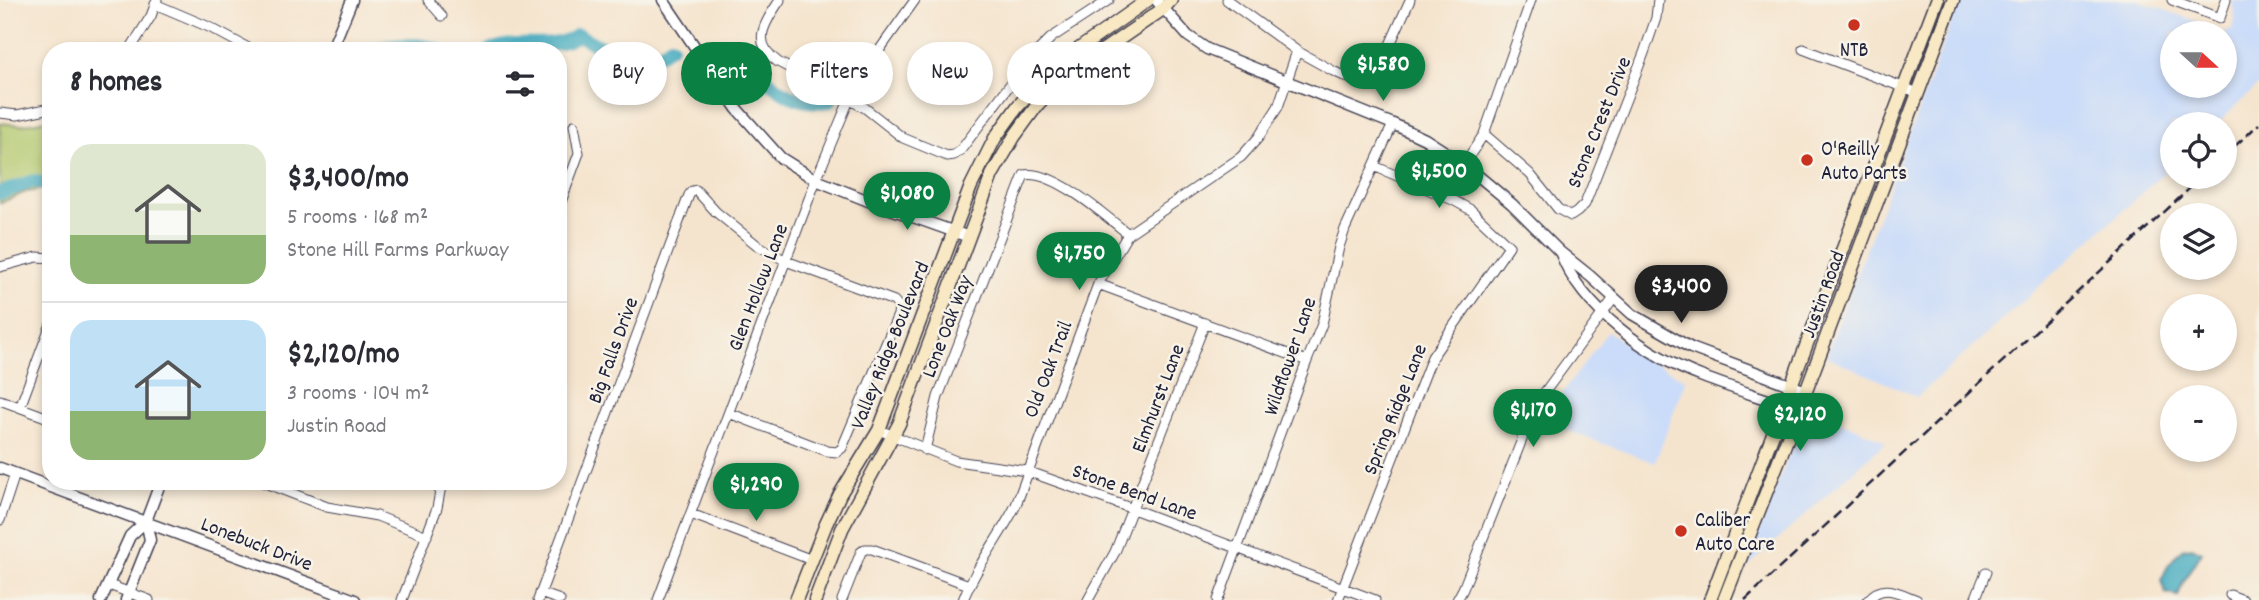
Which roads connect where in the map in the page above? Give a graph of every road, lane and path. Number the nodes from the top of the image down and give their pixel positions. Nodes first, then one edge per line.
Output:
1 (352, 0) edge
2 (428, 0) edge
3 (663, 0) edge
4 (780, 0) edge
5 (915, 0) edge
6 (1108, 0) edge
7 (1148, 0) edge
8 (1227, 0) edge
9 (1410, 0) edge
10 (1531, 0) edge
11 (1658, 0) edge
12 (1937, 0) edge
13 (1953, 0) edge
14 (2172, 0) edge
15 (2226, 0) edge
16 (156, 2) edge
17 (1163, 3) edge
18 (442, 16) dead end
19 (135, 42) edge
20 (237, 42) edge
21 (335, 42) edge
22 (885, 42) edge
23 (1803, 49) dead end
24 (1297, 51) junction
25 (786, 66) edge
26 (1287, 82) junction
27 (1905, 88) junction
28 (1918, 93) junction
29 (847, 105) edge
30 (860, 105) edge
31 (42, 110) edge
32 (0, 113) edge
33 (1393, 124) junction
34 (574, 125) dead end
35 (1484, 134) junction
36 (1464, 164) junction
37 (1374, 166) junction
38 (816, 180) junction
39 (567, 185) edge
40 (954, 231) junction
41 (1858, 232) junction
42 (1128, 234) junction
43 (969, 237) junction
44 (1560, 252) junction
45 (42, 257) edge
46 (786, 261) junction
47 (0, 267) edge
48 (1098, 284) junction
49 (1614, 299) junction
50 (1602, 314) junction
51 (1205, 323) junction
52 (42, 348) edge
53 (1691, 348) junction
54 (1307, 360) junction
55 (1684, 368) junction
56 (1792, 386) junction
57 (1806, 391) junction
58 (0, 400) edge
59 (1785, 406) junction
60 (20, 407) junction
61 (1799, 411) junction
62 (729, 413) junction
63 (42, 416) edge
64 (879, 430) junction
65 (893, 436) junction
66 (925, 450) junction
67 (0, 468) edge
68 (1027, 471) junction
69 (15, 474) junction
70 (42, 484) edge
71 (60, 490) edge
72 (158, 490) edge
73 (283, 490) edge
74 (440, 490) edge
75 (1133, 509) junction
76 (691, 514) junction
77 (0, 520) edge
78 (146, 521) junction
79 (427, 536) junction
80 (1238, 549) junction
81 (812, 560) junction
82 (1986, 572) dead end
83 (969, 584) junction
84 (109, 585) junction
85 (1343, 588) junction
86 (2230, 595) dead end
87 (127, 596) edge
88 (539, 596) edge
89 (101, 600) edge
90 (149, 600) edge
91 (355, 600) edge
92 (402, 600) edge
93 (560, 600) edge
94 (659, 600) edge
95 (796, 600) edge
96 (815, 600) edge
97 (842, 600) edge
98 (963, 600) edge
99 (1088, 600) edge
100 (1218, 600) edge
101 (1338, 600) edge
102 (1375, 600) edge
103 (1457, 600) edge
104 (1710, 600) edge
105 (1724, 600) edge
106 (1868, 600) edge
107 (1917, 600) edge
108 (1975, 600) edge
109 (2243, 600) edge

1 - 21 street
2 - 18 street
3 - 38 street
4 - 25 street
5 - 22 street, Glen Hollow Lane
6 - 30 street
7 - 40 main road, Valley Ridge Boulevard
8 - 24 street
9 - 24 street
10 - 35 street
11 - 35 street, Stone Crest Drive
12 - 27 main road, Justin Road
13 - 28 main road, Justin Road
14 - 15 street
16 - 19 street
16 - 20 street
17 - 26 street
17 - 43 main road, Valley Ridge Boulevard
23 - 27 street
24 - 26 street, Old Oak Trail
26 - 33 street
26 - 42 street, Old Oak Trail
27 - 28 street
27 - 41 main road, Justin Road
28 - 41 main road, Justin Road
29 - 38 street, Glen Hollow Lane
31 - 32 street
33 - 36 street
33 - 37 street, Wildflower Lane
34 - 39 street
35 - 36 street
36 - 44 street
37 - 54 street, Wildflower Lane
37 - 85 street, Spring Ridge Lane
38 - 40 street
38 - 46 street, Glen Hollow Lane
40 - 43 street
40 - 64 main road, Valley Ridge Boulevard
41 - 56 main road, Justin Road
41 - 57 main road, Justin Road
42 - 48 street, Old Oak Trail
42 - 66 street, Lone Oak Way
43 - 65 main road, Valley Ridge Boulevard
44 - 49 street
44 - 50 street
45 - 47 street
46 - 62 street, Glen Hollow Lane
46 - 62 street
46 - 88 street, Big Falls Drive
48 - 51 street
48 - 68 street, Old Oak Trail
49 - 50 street
49 - 53 street
50 - 55 street
50 - 103 street
51 - 54 street
51 - 75 street, Elmhurst Lane
52 - 60 street
53 - 55 street
53 - 56 street
54 - 80 street, Wildflower Lane
55 - 59 street
56 - 57 street
56 - 59 main road, Justin Road
57 - 61 main road, Justin Road
58 - 60 street
59 - 61 street
59 - 104 main road, Justin Road
60 - 63 street
61 - 105 main road, Justin Road
62 - 76 street, Glen Hollow Lane
64 - 65 street, Stone Bend Lane
64 - 81 main road, Valley Ridge Boulevard
65 - 66 street, Stone Bend Lane
65 - 96 main road, Valley Ridge Boulevard
66 - 68 street, Stone Bend Lane
67 - 69 street, Lonebuck Drive
68 - 75 street, Stone Bend Lane
68 - 83 street, Old Oak Trail
69 - 70 street, Lonebuck Drive
69 - 77 street
71 - 78 street, Lonebuck Drive
72 - 78 street
73 - 79 street
74 - 79 street
75 - 80 street, Stone Bend Lane
75 - 99 street, Elmhurst Lane
76 - 81 street
76 - 94 street, Glen Hollow Lane
78 - 84 street
78 - 87 street
78 - 91 street, Lonebuck Drive
79 - 92 street
80 - 85 street, Stone Bend Lane
80 - 100 street, Wildflower Lane
81 - 95 main road, Valley Ridge Boulevard
82 - 108 street
83 - 97 street
83 - 98 street, Old Oak Trail
84 - 87 street
84 - 89 street
85 - 101 street, Spring Ridge Lane
85 - 102 street, Stone Bend Lane
86 - 109 street
87 - 90 street
88 - 93 street
106 - 107 street

